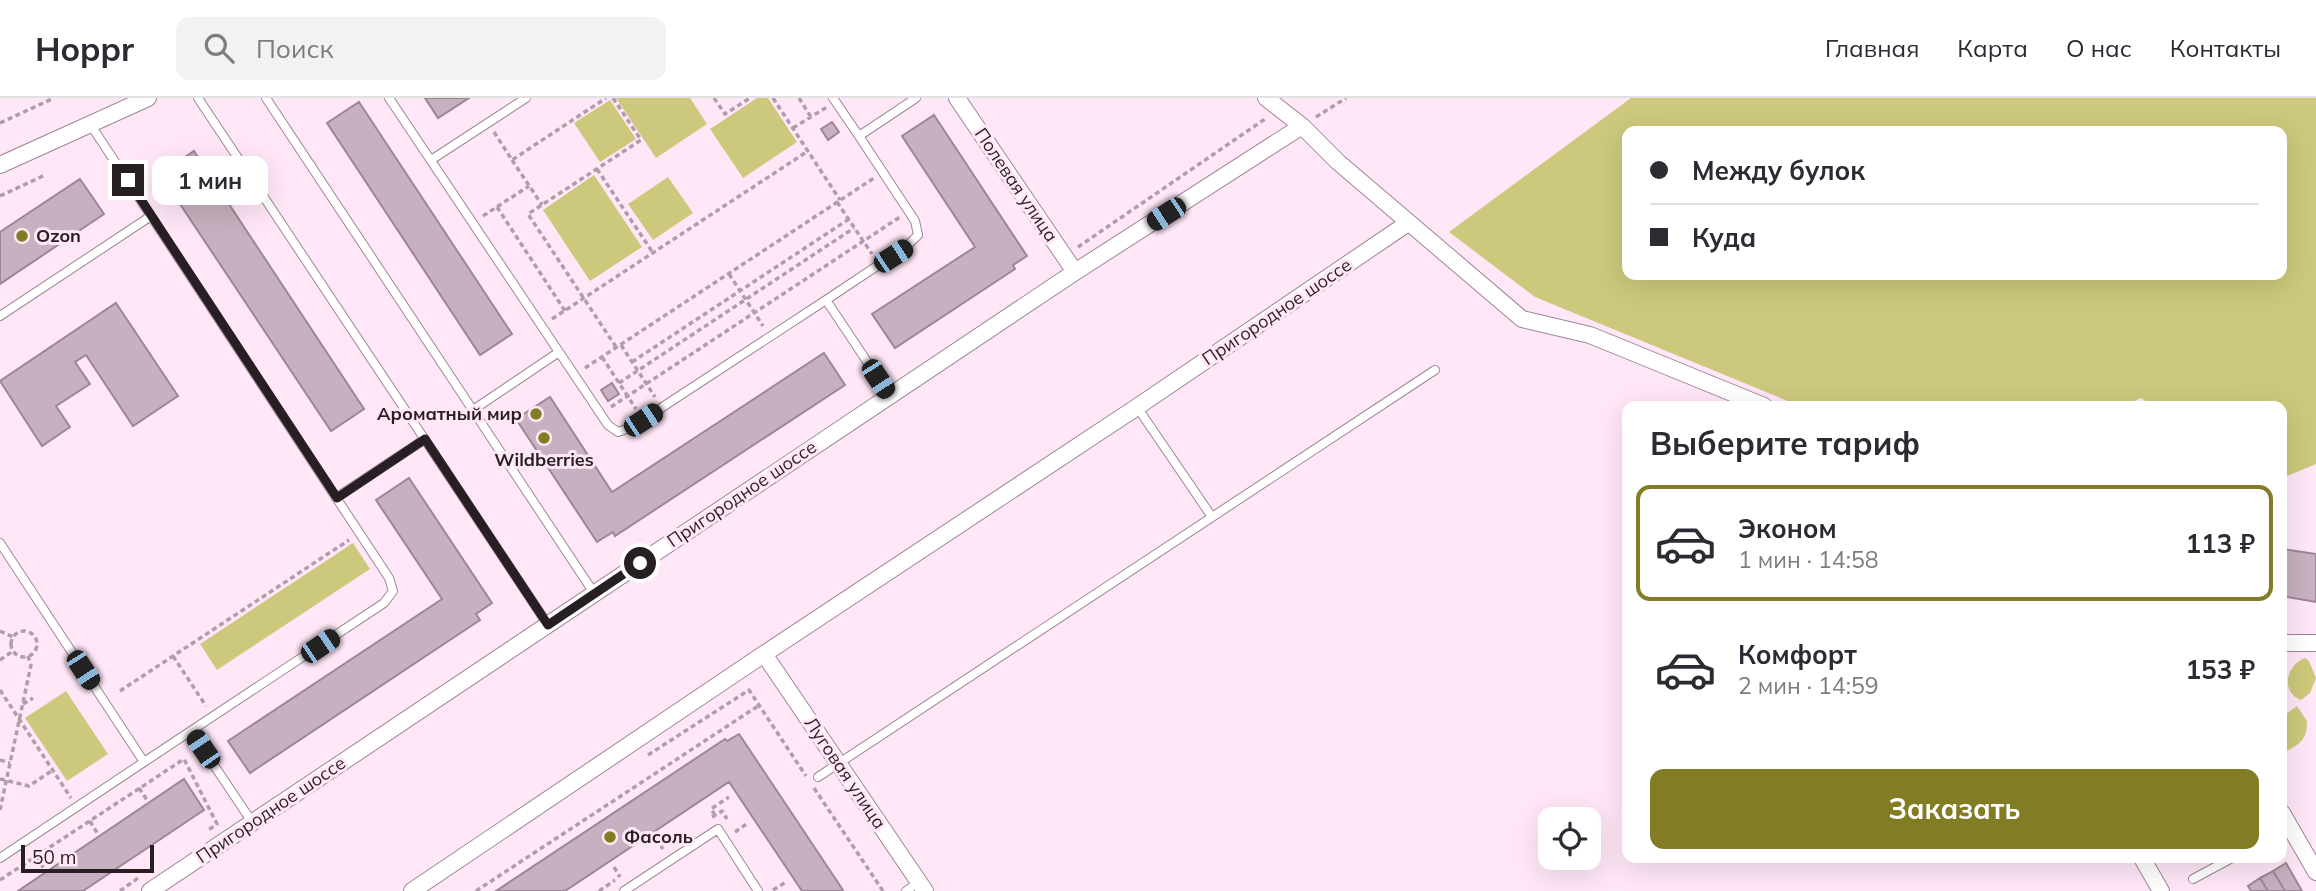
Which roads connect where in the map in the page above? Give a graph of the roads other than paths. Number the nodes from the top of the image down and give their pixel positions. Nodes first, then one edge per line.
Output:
1 (148, 98) edge
2 (198, 98) edge
3 (266, 98) edge
4 (389, 98) edge
5 (526, 98) edge
6 (916, 98) edge
7 (957, 98) edge
8 (834, 99) edge
9 (1270, 101) edge
10 (90, 124) junction
11 (1302, 126) junction
12 (859, 136) junction
13 (431, 160) junction
14 (0, 165) edge
15 (151, 216) junction
16 (1408, 223) junction
17 (1075, 272) junction
18 (826, 299) junction
19 (0, 316) edge
20 (559, 352) junction
21 (1435, 370) dead end
22 (890, 396) junction
23 (1752, 401) edge
24 (1138, 408) junction
25 (473, 410) junction
26 (425, 439) junction
27 (337, 498) junction
28 (1212, 517) junction
29 (0, 543) edge
30 (594, 593) junction
31 (548, 625) junction
32 (2287, 643) edge
33 (2316, 643) edge
34 (764, 654) junction
35 (191, 731) junction
36 (144, 762) junction
37 (838, 763) junction
38 (818, 777) dead end
39 (252, 822) junction
40 (2287, 827) edge
41 (0, 858) edge
42 (2144, 863) edge
43 (2223, 863) edge
44 (2316, 872) edge
45 (2193, 879) dead end
46 (917, 888) edge
47 (420, 889) edge
48 (150, 891) edge
49 (624, 891) edge
50 (758, 891) edge
51 (2161, 891) edge

1 - 10 street
2 - 26 lane
3 - 25 lane
4 - 13 lane
5 - 13 lane
6 - 12 lane
7 - 17 street, Полевая улица
8 - 12 lane
9 - 11 street
10 - 14 street
10 - 15 lane
11 - 16 street
11 - 17 street, Пригородное шоссе
12 - 18 lane
13 - 20 lane
15 - 19 lane
15 - 27 lane
16 - 23 street
16 - 24 street, Пригородное шоссе
17 - 22 street, Пригородное шоссе
18 - 20 lane
18 - 22 lane
20 - 25 lane
21 - 28 lane
22 - 30 street, Пригородное шоссе
24 - 28 lane
24 - 34 street, Пригородное шоссе
25 - 30 lane
26 - 27 lane
26 - 31 lane
27 - 35 lane
28 - 37 lane
29 - 36 lane
30 - 31 street, Пригородное шоссе
31 - 39 street, Пригородное шоссе
32 - 33 street
34 - 37 street, Луговая улица
34 - 47 street, Пригородное шоссе
35 - 36 lane
35 - 39 lane
36 - 41 lane
37 - 38 lane
37 - 46 street, Луговая улица
39 - 48 street, Пригородное шоссе
40 - 44 street
42 - 51 street
43 - 45 lane
49 - 50 lane

